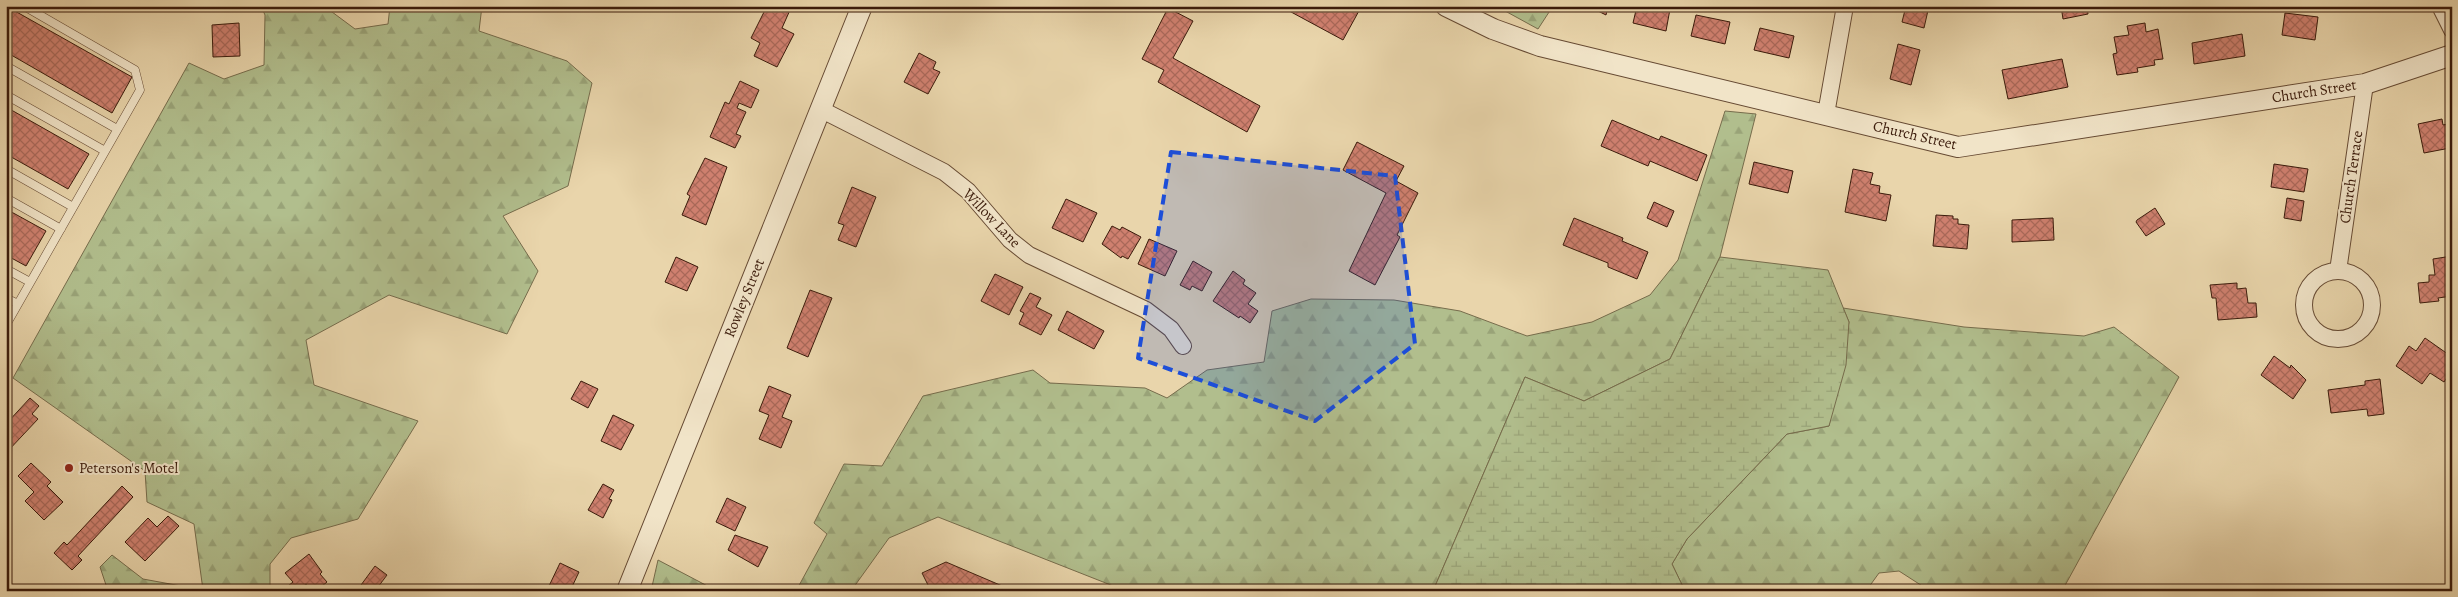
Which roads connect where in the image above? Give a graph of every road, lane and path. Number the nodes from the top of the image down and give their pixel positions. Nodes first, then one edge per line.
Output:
1 (24, 6) edge
2 (862, 6) edge
3 (1446, 6) edge
4 (1845, 6) edge
5 (2440, 6) edge
6 (2452, 30) edge
7 (2452, 55) edge
8 (6, 66) edge
9 (2365, 84) junction
10 (6, 95) edge
11 (820, 109) junction
12 (1826, 114) junction
13 (117, 130) junction
14 (104, 151) junction
15 (6, 169) edge
16 (6, 198) edge
17 (73, 207) junction
18 (60, 229) junction
19 (6, 269) edge
20 (2338, 271) junction
21 (30, 282) junction
22 (6, 298) edge
23 (18, 304) junction
24 (6, 324) edge
25 (1183, 346) dead end
26 (627, 591) edge

1 - 13 lane
2 - 11 street, Rowley Street
3 - 12 street, Church Street
4 - 12 street
5 - 6 street
7 - 9 street, Church Street
8 - 13 lane
9 - 12 street, Church Street
9 - 20 street, Church Terrace
10 - 14 lane
11 - 25 street, Willow Lane
11 - 26 street, Rowley Street
13 - 14 lane
14 - 17 lane
15 - 17 lane
16 - 18 lane
17 - 18 lane
18 - 21 lane
19 - 21 lane
20 - 20 street
21 - 23 lane
22 - 23 lane
23 - 24 lane

